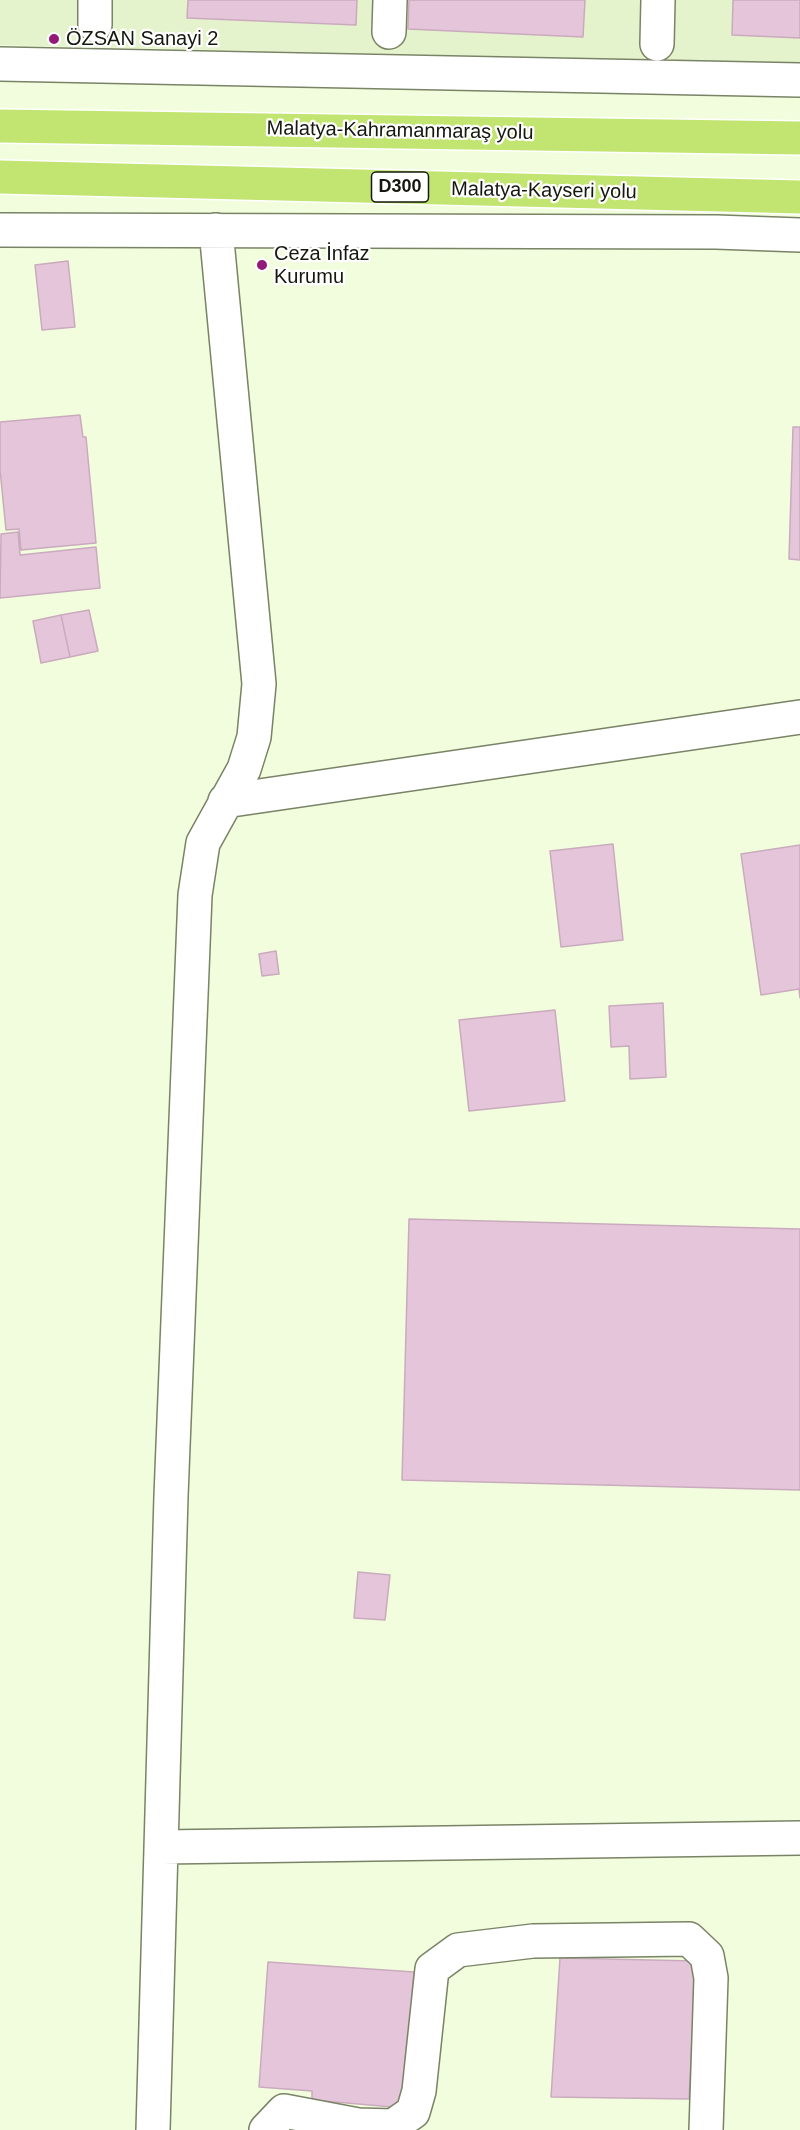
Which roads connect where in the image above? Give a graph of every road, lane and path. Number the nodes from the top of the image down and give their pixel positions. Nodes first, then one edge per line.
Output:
1 (390, 0) edge
2 (658, 0) edge
3 (389, 32) dead end
4 (657, 45) dead end
5 (0, 64) edge
6 (800, 80) edge
7 (0, 126) edge
8 (800, 138) edge
9 (0, 177) edge
10 (800, 197) edge
11 (0, 230) edge
12 (216, 230) junction
13 (800, 235) edge
14 (800, 717) edge
15 (225, 801) junction
16 (800, 1838) edge
17 (162, 1847) junction
18 (153, 2130) edge
19 (266, 2130) edge
20 (706, 2130) edge

1 - 3 street
2 - 4 street
5 - 6 street
7 - 8 highway, Malatya-Kahramanmaraş yolu
9 - 10 highway, Malatya-Kayseri yolu / D300
11 - 12 street
12 - 13 street
12 - 15 street
14 - 15 street
15 - 17 street
16 - 17 street
17 - 18 street
19 - 20 street

